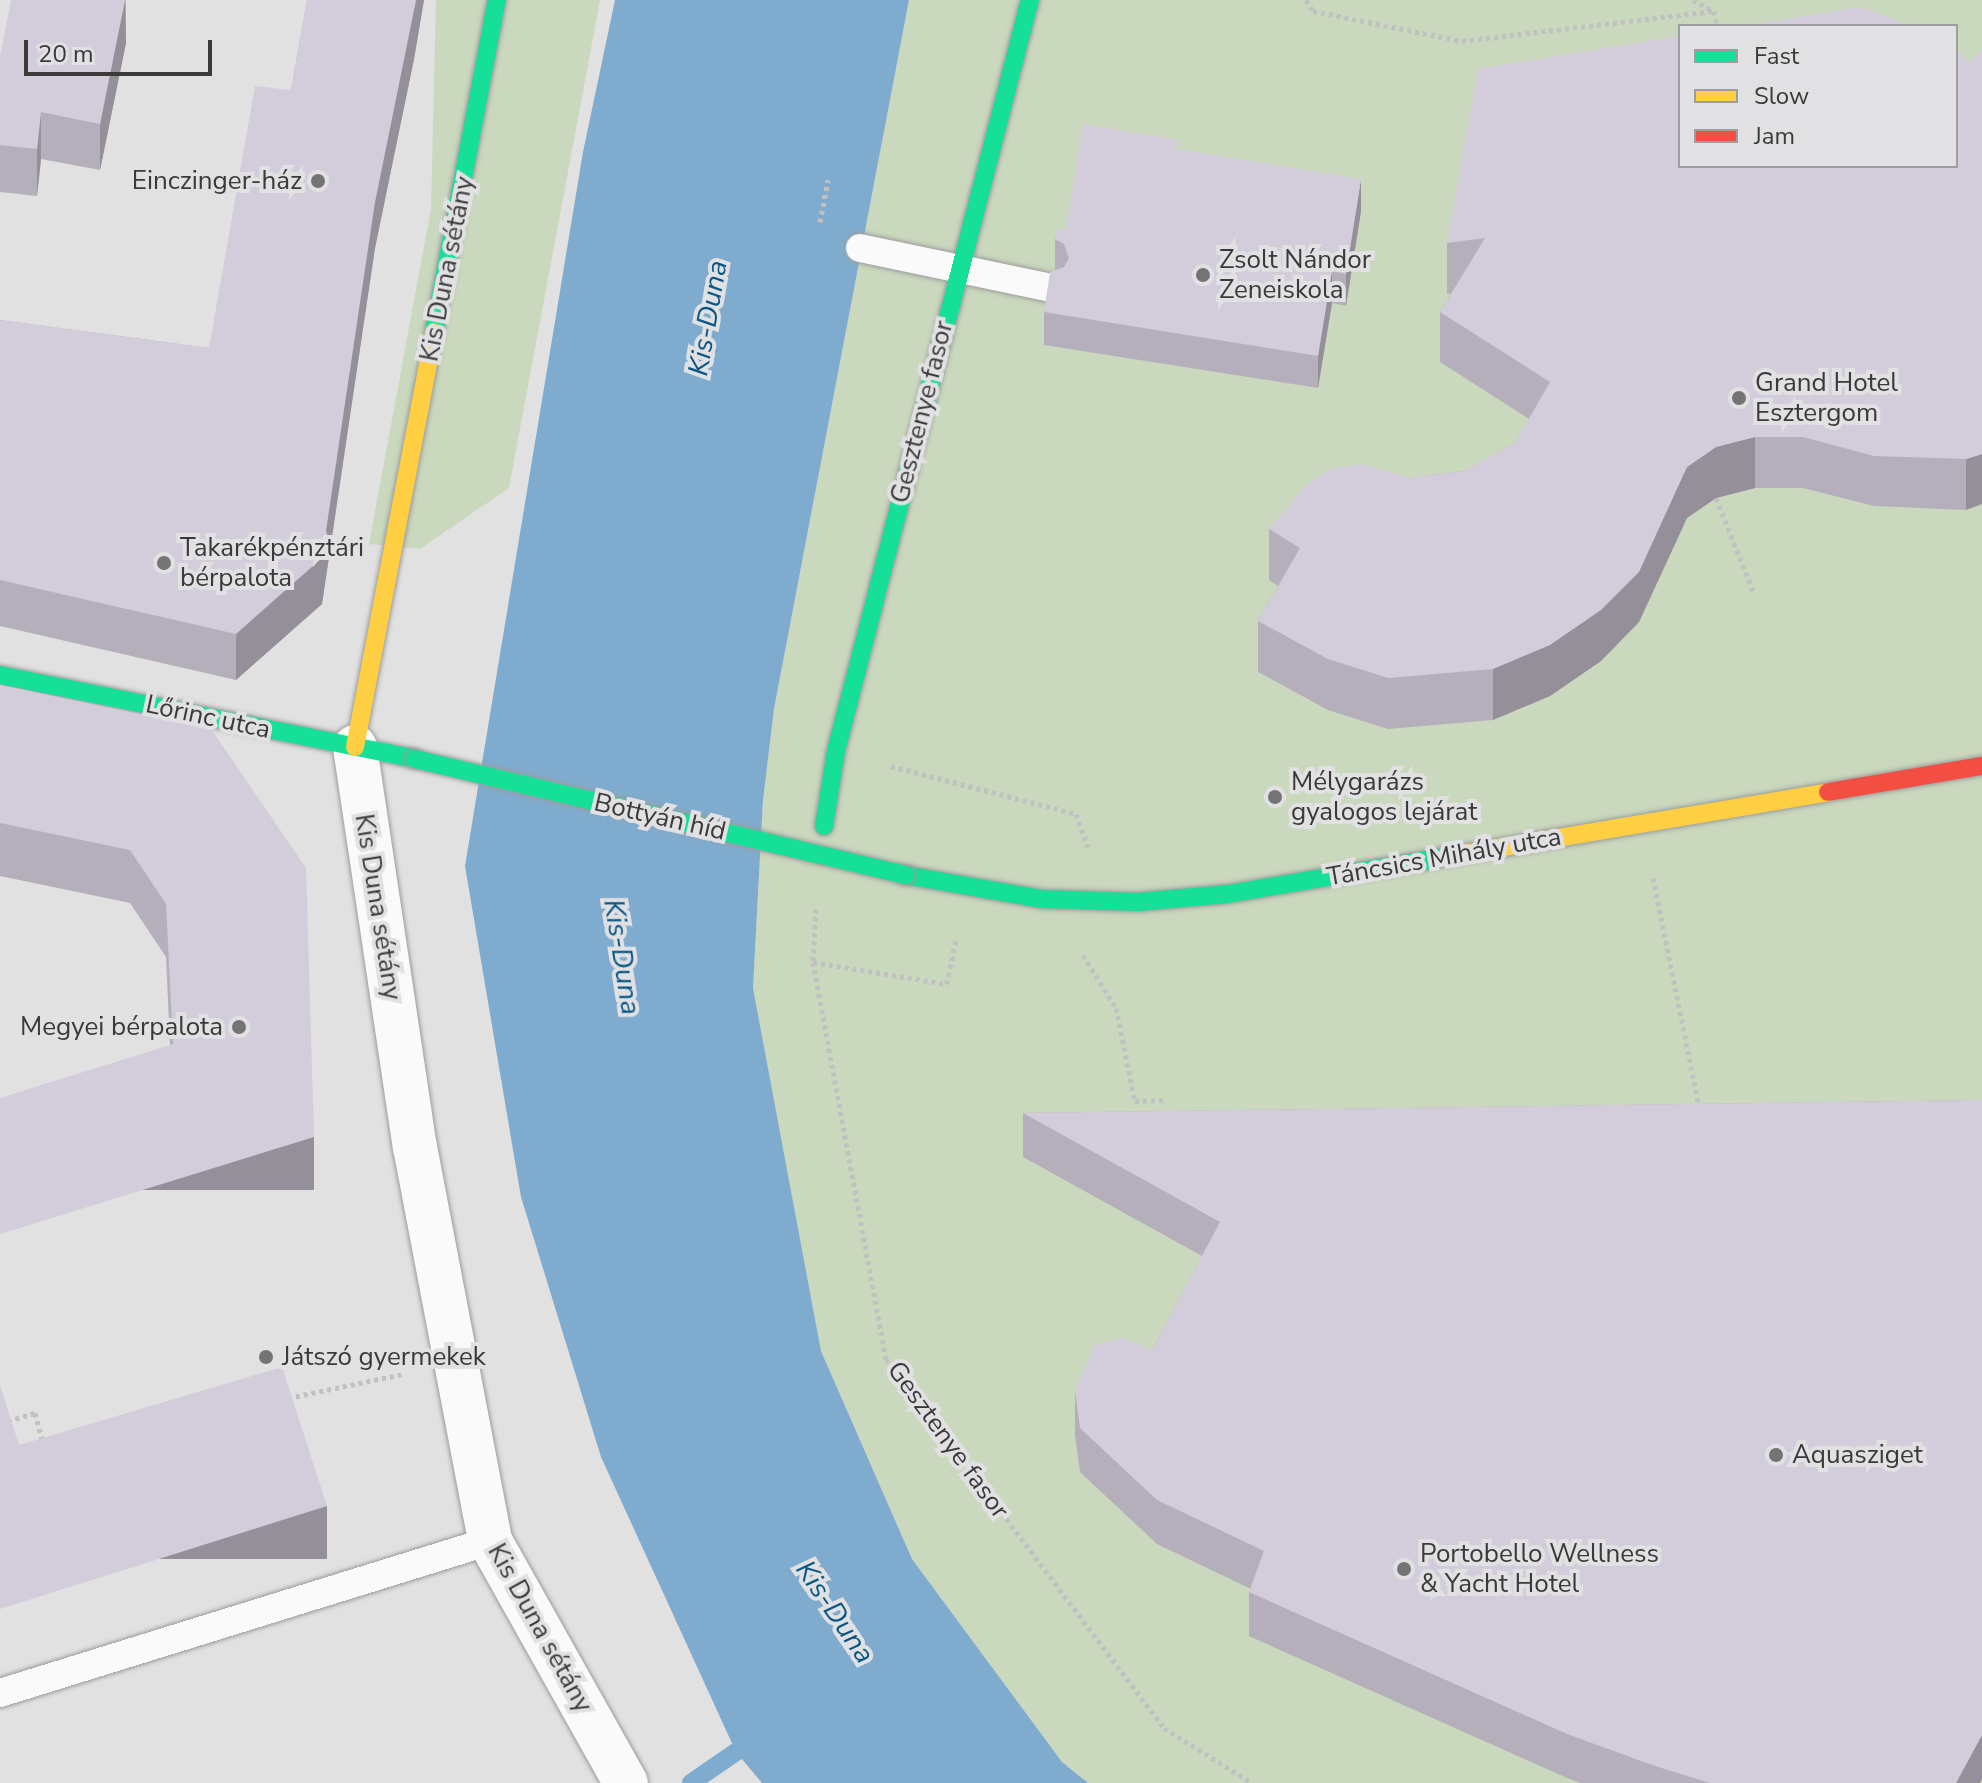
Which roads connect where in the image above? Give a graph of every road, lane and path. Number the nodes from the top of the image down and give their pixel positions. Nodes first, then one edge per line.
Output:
1 (497, 0) edge
2 (1030, 0) edge
3 (1306, 0) edge
4 (1693, 0) edge
5 (1714, 11) junction
6 (1717, 24) edge
7 (828, 180) dead end
8 (818, 235) dead end
9 (860, 248) dead end
10 (958, 268) junction
11 (1052, 288) edge
12 (1716, 498) edge
13 (1753, 591) dead end
14 (0, 675) edge
15 (355, 747) junction
16 (836, 751) junction
17 (415, 759) joint
18 (1982, 766) edge
19 (824, 826) dead end
20 (1091, 855) dead end
21 (1650, 866) dead end
22 (905, 875) joint
23 (817, 893) dead end
24 (958, 924) dead end
25 (1071, 946) dead end
26 (813, 962) junction
27 (1164, 1100) dead end
28 (1700, 1112) edge
29 (456, 1363) junction
30 (282, 1399) edge
31 (0, 1423) edge
32 (47, 1457) edge
33 (490, 1541) junction
34 (0, 1693) edge
35 (626, 1783) edge
36 (1252, 1783) edge

1 - 15 street, Kis Duna sétány
2 - 10 street, Gesztenye fasor
3 - 5 path
4 - 5 path
5 - 6 path
7 - 8 path
9 - 10 lane
10 - 11 lane
10 - 16 street, Gesztenye fasor
12 - 13 path
14 - 15 street, Lőrinc utca
15 - 17 street, Lőrinc utca
15 - 29 street, Kis Duna sétány
16 - 19 street, Gesztenye fasor
16 - 20 path
17 - 22 street, Bottyán híd, bridge
18 - 22 street, Táncsics Mihály utca
21 - 28 path
23 - 26 path, Gesztenye fasor
24 - 26 path
25 - 27 path
26 - 36 path, Gesztenye fasor
29 - 30 path
29 - 33 street, Kis Duna sétány
31 - 32 path
33 - 34 lane
33 - 35 street, Kis Duna sétány

